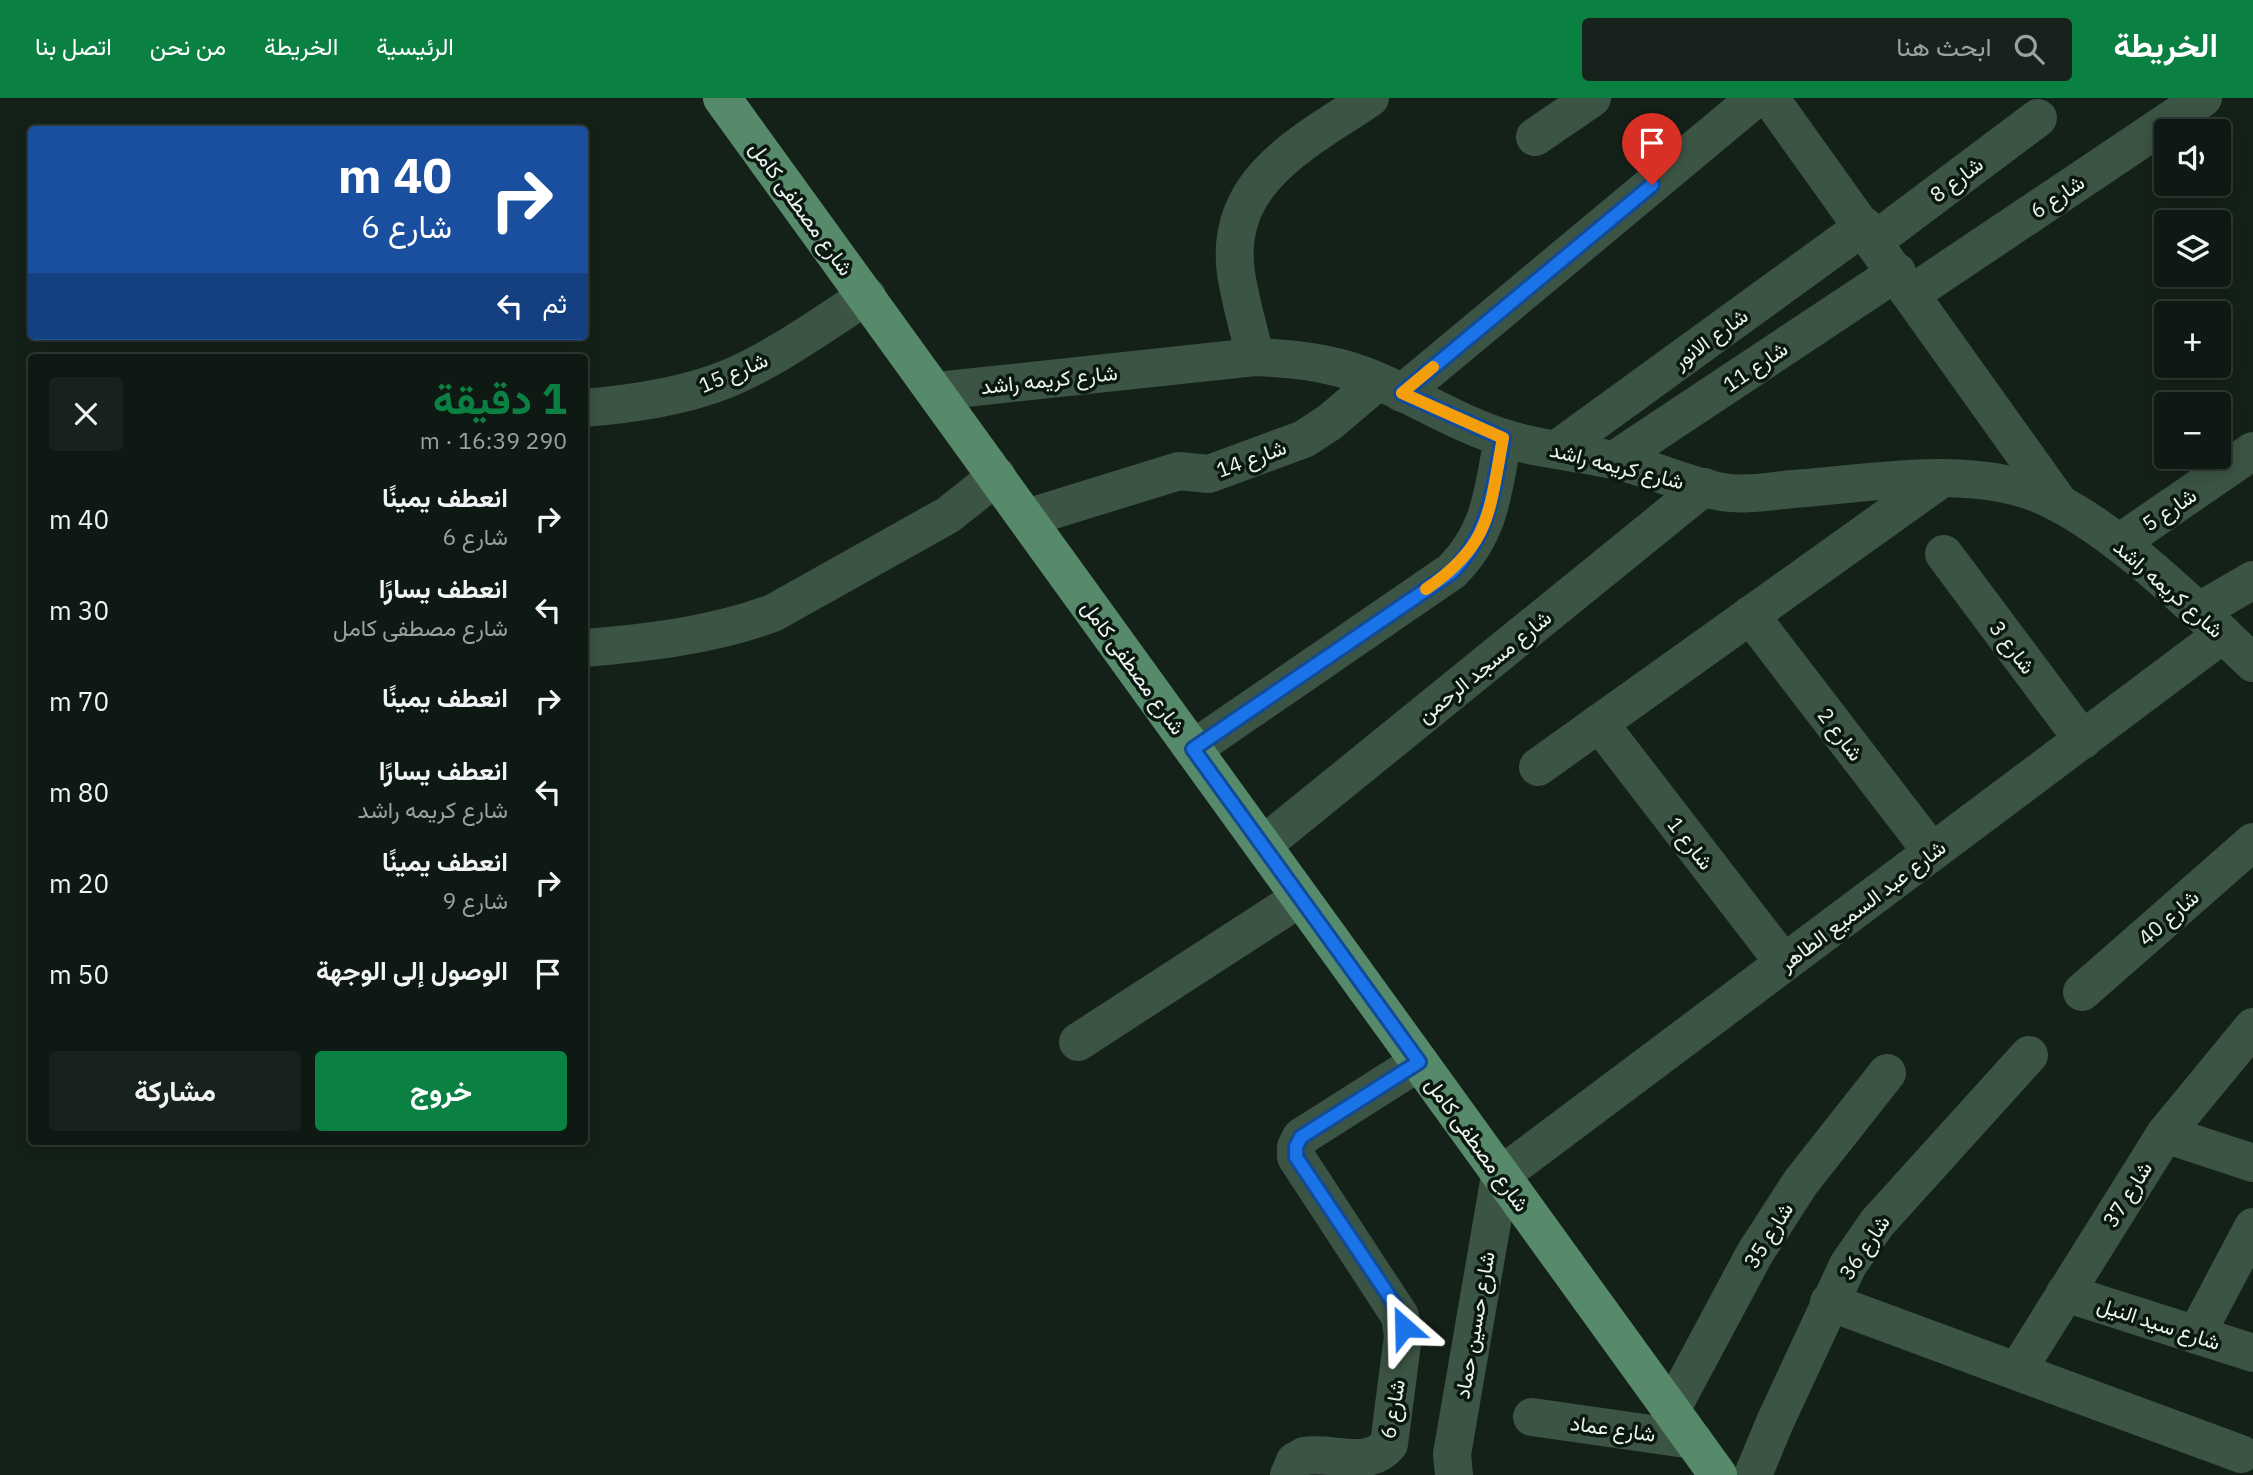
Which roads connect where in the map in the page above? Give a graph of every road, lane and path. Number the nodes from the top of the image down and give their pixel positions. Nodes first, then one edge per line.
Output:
1 (1370, 98) edge
2 (1592, 98) edge
3 (1756, 98) edge
4 (1770, 98) edge
5 (2203, 98) edge
6 (730, 100) edge
7 (2038, 118) dead end
8 (1535, 137) dead end
9 (1869, 234) junction
10 (1904, 283) junction
11 (867, 296) junction
12 (1255, 357) junction
13 (1389, 388) junction
14 (937, 391) junction
15 (588, 407) edge
16 (1503, 438) junction
17 (1557, 449) junction
18 (2253, 451) edge
19 (1614, 460) junction
20 (997, 476) junction
21 (1941, 479) junction
22 (1704, 487) junction
23 (2060, 504) junction
24 (1027, 518) junction
25 (2119, 543) junction
26 (1944, 554) dead end
27 (2253, 580) edge
28 (1750, 615) junction
29 (2210, 623) junction
30 (588, 648) edge
31 (2253, 663) edge
32 (1598, 723) junction
33 (2083, 740) junction
34 (1193, 749) junction
35 (1538, 767) dead end
36 (2253, 842) edge
37 (1263, 845) junction
38 (1932, 852) junction
39 (1300, 898) junction
40 (1784, 963) junction
41 (2082, 992) dead end
42 (2253, 1027) edge
43 (1078, 1042) dead end
44 (2029, 1055) dead end
45 (1419, 1062) junction
46 (1887, 1073) dead end
47 (2165, 1134) junction
48 (2253, 1163) edge
49 (1500, 1176) junction
50 (2253, 1227) edge
51 (2065, 1293) junction
52 (1829, 1301) junction
53 (2196, 1335) junction
54 (2253, 1353) edge
55 (2017, 1371) junction
56 (1532, 1417) dead end
57 (1682, 1425) junction
58 (2239, 1456) edge
59 (1289, 1475) edge
60 (1454, 1475) edge
61 (1718, 1475) edge
62 (1754, 1475) edge

1 - 12 street
2 - 8 street
3 - 13 street, شارع 14
4 - 9 street
5 - 10 street, شارع 6
6 - 11 main road, شارع مصطفى كامل
7 - 9 street, شارع 8
9 - 10 street
9 - 17 street, شارع الانور
10 - 19 street, شارع 11
10 - 23 street
11 - 14 main road, شارع مصطفى كامل
11 - 15 street, شارع 15
12 - 13 street, شارع كريمه راشد
12 - 14 street, شارع كريمه راشد
13 - 16 street, شارع كريمه راشد
13 - 24 street, شارع 14
14 - 20 main road, شارع مصطفى كامل
16 - 17 street, شارع كريمه راشد
16 - 34 street
17 - 19 street, شارع كريمه راشد
18 - 25 street, شارع 5
19 - 22 street, شارع كريمه راشد
20 - 24 main road, شارع مصطفى كامل
20 - 30 street
21 - 22 street, شارع كريمه راشد
21 - 23 street, شارع كريمه راشد
21 - 28 street
22 - 37 street, شارع مسجد الرحمن
23 - 25 street, شارع كريمه راشد
24 - 34 main road, شارع مصطفى كامل
25 - 29 street, شارع كريمه راشد
26 - 33 street, شارع 3
27 - 29 street, شارع عبد السميع الطاهر
28 - 32 street
28 - 38 street, شارع 2
29 - 31 street, شارع كريمه راشد
29 - 33 street, شارع عبد السميع الطاهر
32 - 35 street
32 - 40 street, شارع 1
33 - 38 street, شارع عبد السميع الطاهر
34 - 37 main road, شارع مصطفى كامل
36 - 41 street, شارع 40
37 - 39 main road, شارع مصطفى كامل
38 - 40 street, شارع عبد السميع الطاهر
39 - 43 street
39 - 45 main road, شارع مصطفى كامل
40 - 49 street, شارع عبد السميع الطاهر
42 - 47 street, شارع 37
44 - 52 street, شارع 36
45 - 49 main road, شارع مصطفى كامل
45 - 59 street, شارع 6
46 - 57 street, شارع 35
47 - 48 street
47 - 51 street, شارع 37
49 - 57 main road, شارع مصطفى كامل
49 - 60 street, شارع حسين حماد
50 - 53 street
51 - 53 street, شارع سيد النيل
51 - 55 street, شارع 37
52 - 55 street
52 - 62 street, شارع 36
53 - 54 street, شارع سيد النيل
55 - 58 street
56 - 57 street, شارع عماد
57 - 61 main road, شارع مصطفى كامل

